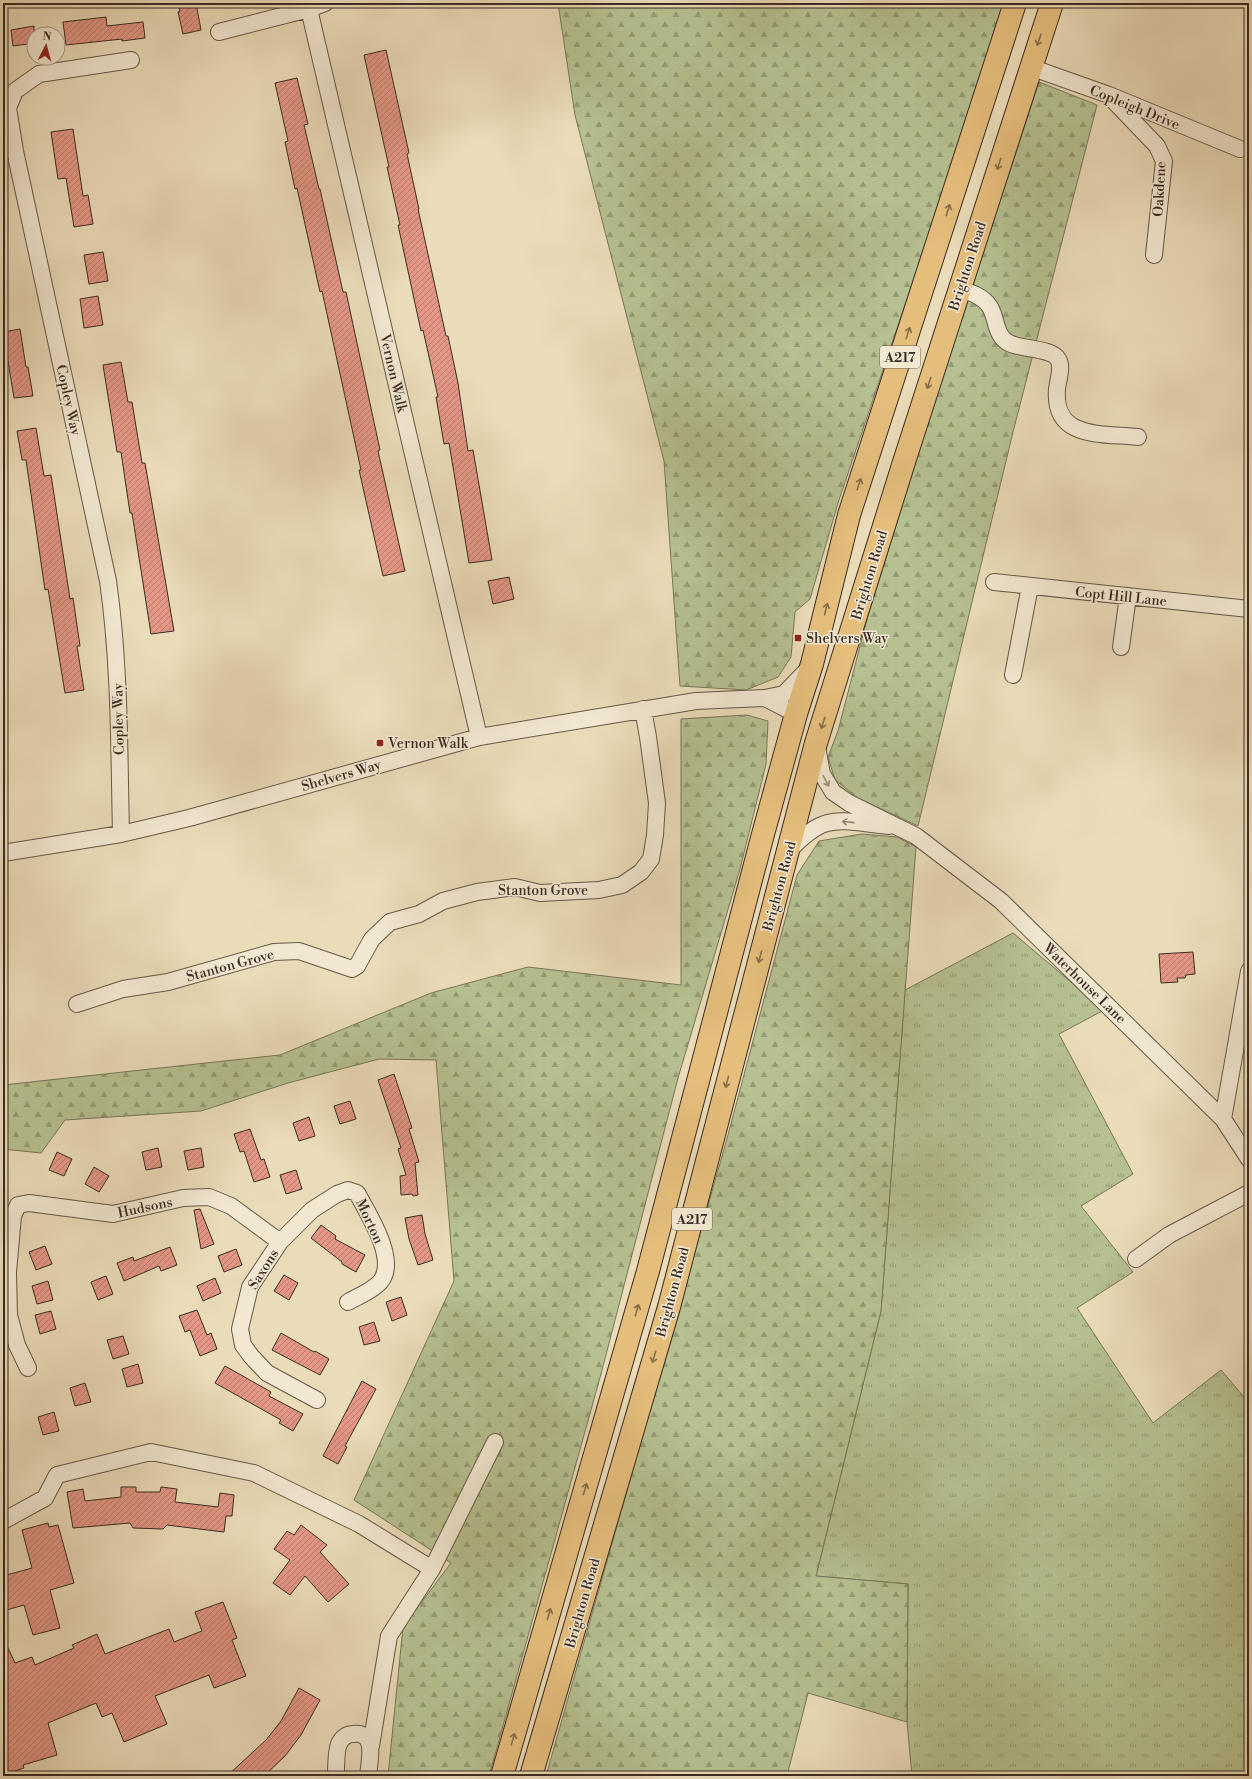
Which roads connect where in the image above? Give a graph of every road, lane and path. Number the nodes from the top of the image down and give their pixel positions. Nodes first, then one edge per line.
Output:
1 (325, 3) edge
2 (1015, 3) edge
3 (1052, 3) edge
4 (309, 10) junction
5 (219, 32) dead end
6 (131, 60) dead end
7 (1030, 67) junction
8 (1108, 95) junction
9 (1240, 149) dead end
10 (1154, 255) dead end
11 (959, 289) junction
12 (1138, 436) dead end
13 (994, 582) dead end
14 (1030, 586) junction
15 (1128, 596) junction
16 (1249, 609) edge
17 (1121, 648) dead end
18 (843, 659) junction
19 (812, 664) junction
20 (1013, 675) dead end
21 (766, 698) junction
22 (643, 709) junction
23 (796, 714) junction
24 (479, 737) junction
25 (816, 744) junction
26 (901, 828) junction
27 (121, 834) junction
28 (3, 853) edge
29 (788, 853) junction
30 (1249, 971) edge
31 (78, 1004) dead end
32 (1223, 1119) junction
33 (1249, 1159) edge
34 (1249, 1192) edge
35 (280, 1242) junction
36 (1136, 1259) dead end
37 (6, 1273) edge
38 (348, 1302) dead end
39 (28, 1368) dead end
40 (317, 1400) dead end
41 (495, 1442) dead end
42 (3, 1521) edge
43 (432, 1569) junction
44 (371, 1746) junction
45 (336, 1776) edge
46 (368, 1776) edge
47 (502, 1776) edge
48 (531, 1776) edge

1 - 4 street
19 -> 2 highway, Brighton Road / A217
3 -> 7 highway, Brighton Road / A217
4 - 5 street
4 - 24 street, Vernon Walk
6 - 27 street, Copley Way
7 - 8 street, Copleigh Drive
7 -> 11 highway, Brighton Road / A217
8 - 9 street, Copleigh Drive
8 - 10 street, Oakdene
11 - 12 street
11 -> 18 highway, Brighton Road / A217
13 - 14 street, Copt Hill Lane
14 - 15 street, Copt Hill Lane
14 - 20 street
15 - 16 street, Copt Hill Lane
15 - 17 street
18 - 23 highway
18 -> 25 highway, Brighton Road / A217
19 - 21 street, Shelvers Way
19 - 23 highway, Brighton Road / A217
21 - 22 street, Shelvers Way
21 - 23 street
22 - 24 street, Shelvers Way
22 - 31 street, Stanton Grove
47 -> 23 highway, Brighton Road / A217
24 - 27 street, Shelvers Way
25 -> 26 street, Waterhouse Lane
25 - 29 highway, Brighton Road / A217
26 -> 29 street, Waterhouse Lane
26 - 32 street, Waterhouse Lane
27 - 28 street, Shelvers Way
29 -> 48 highway, Brighton Road / A217
30 - 32 street
32 - 33 street, Waterhouse Lane
34 - 36 street
35 - 37 street, Hudsons
35 - 38 street, Morton
35 - 40 street, Saxons
37 - 39 street, Hudsons
41 - 43 street
42 - 43 street
43 - 44 street
44 - 45 street
44 - 46 street

